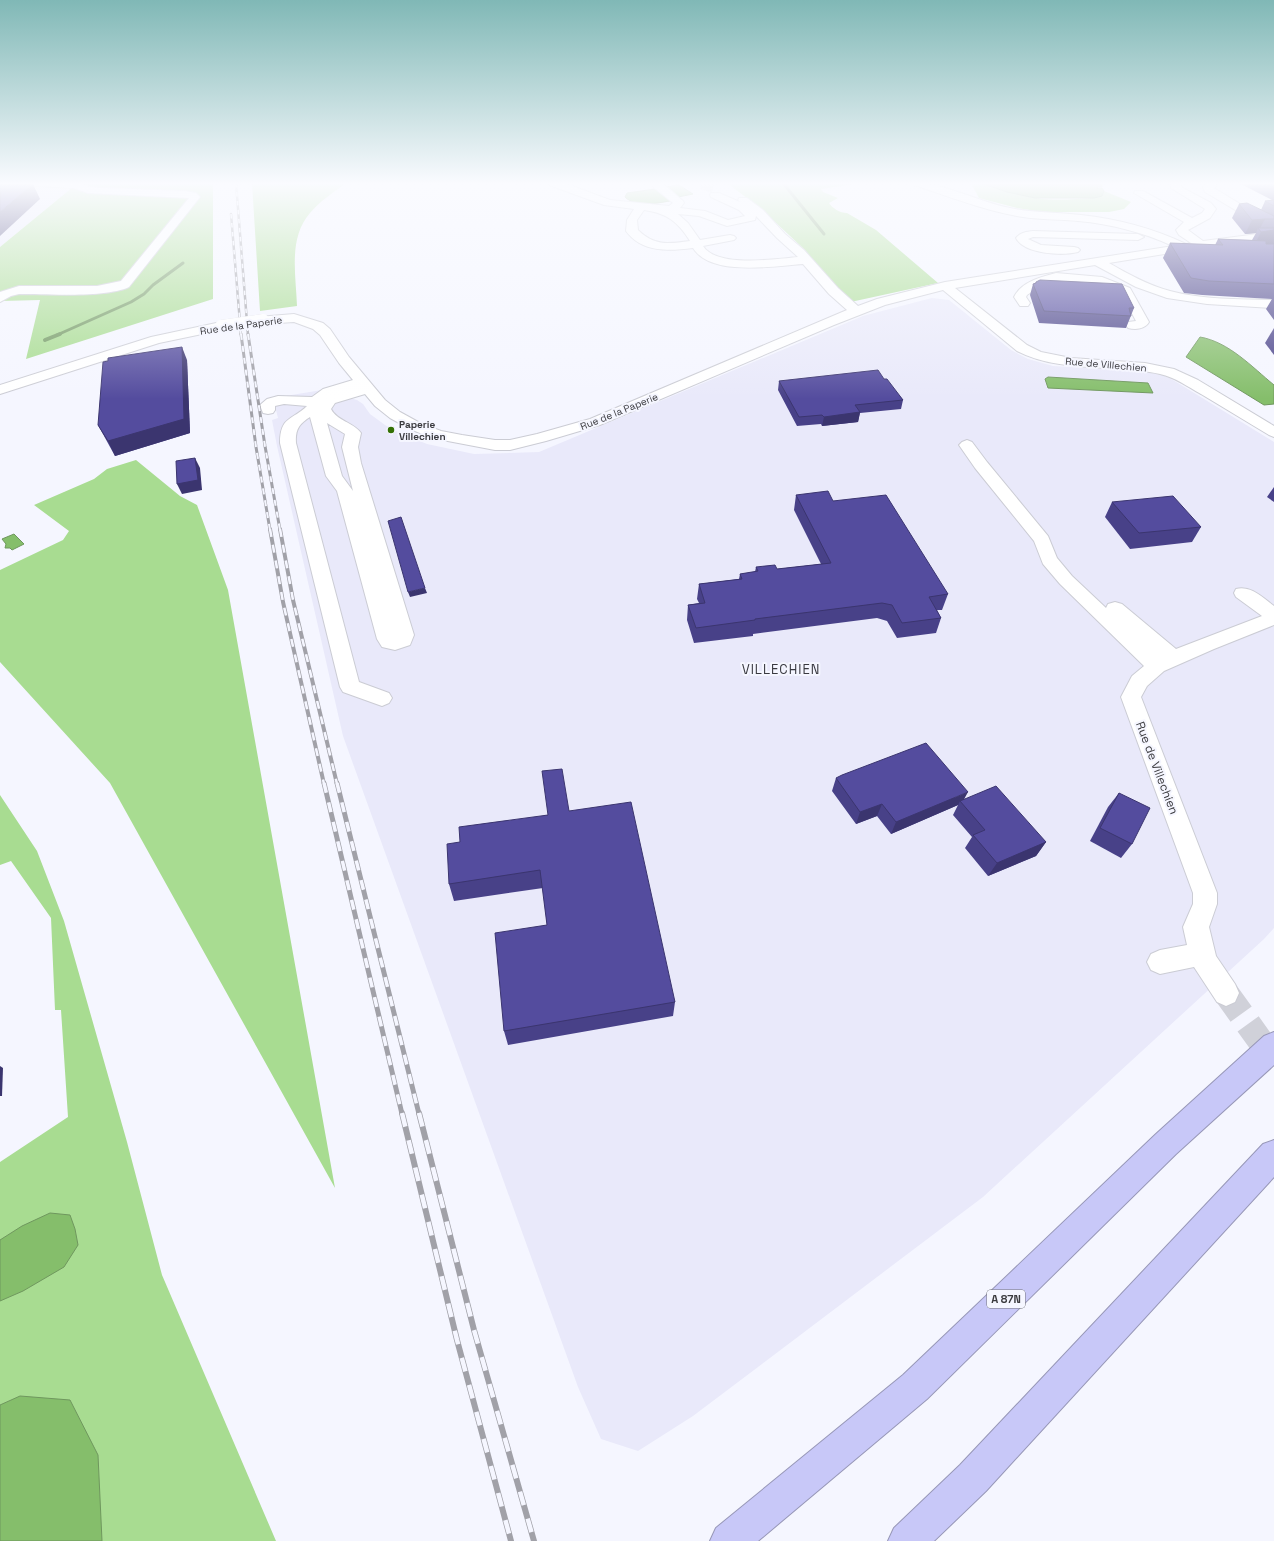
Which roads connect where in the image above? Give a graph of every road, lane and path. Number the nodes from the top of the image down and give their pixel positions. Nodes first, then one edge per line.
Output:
1 (148, 255) edge
2 (706, 255) edge
3 (1143, 255) edge
4 (803, 256) joint
5 (1098, 262) junction
6 (1050, 270) junction
7 (1060, 277) junction
8 (945, 286) junction
9 (0, 298) edge
10 (1024, 303) dead end
11 (1274, 304) edge
12 (856, 311) junction
13 (1133, 325) dead end
14 (322, 329) junction
15 (365, 386) junction
16 (0, 390) edge
17 (319, 401) junction
18 (268, 410) dead end
19 (1274, 432) edge
20 (967, 446) dead end
21 (1042, 540) junction
22 (1243, 593) dead end
23 (1274, 615) edge
24 (1274, 618) edge
25 (1175, 659) junction
26 (1157, 666) junction
27 (382, 698) dead end
28 (1202, 954) junction
29 (1160, 962) dead end
30 (1226, 993) tunnel mouth
31 (1274, 1046) edge
32 (1274, 1155) edge
33 (729, 1541) edge
34 (906, 1541) edge

1 - 9 street
2 - 4 street
3 - 5 street, Rue de la Paperie
4 - 12 street
5 - 6 street, Rue de la Paperie
5 - 11 street
6 - 7 street
6 - 8 street, Rue de la Paperie
7 - 10 street
7 - 13 street
8 - 12 street, Rue de la Paperie
8 - 19 street, Rue de Villechien
12 - 15 street, Rue de la Paperie
14 - 15 street, Rue de la Paperie
14 - 16 street, Rue de la Paperie, bridge
14 - 17 street
15 - 17 street
15 - 17 street
17 - 18 street
17 - 27 street
20 - 21 street
21 - 25 street
21 - 26 street
22 - 23 street
24 - 25 street, Rue de Villechien
25 - 26 street, Rue de Villechien
26 - 28 street, Rue de Villechien
28 - 29 street
28 - 30 street, Rue de Villechien
31 - 33 highway, A 87N
32 - 34 highway

